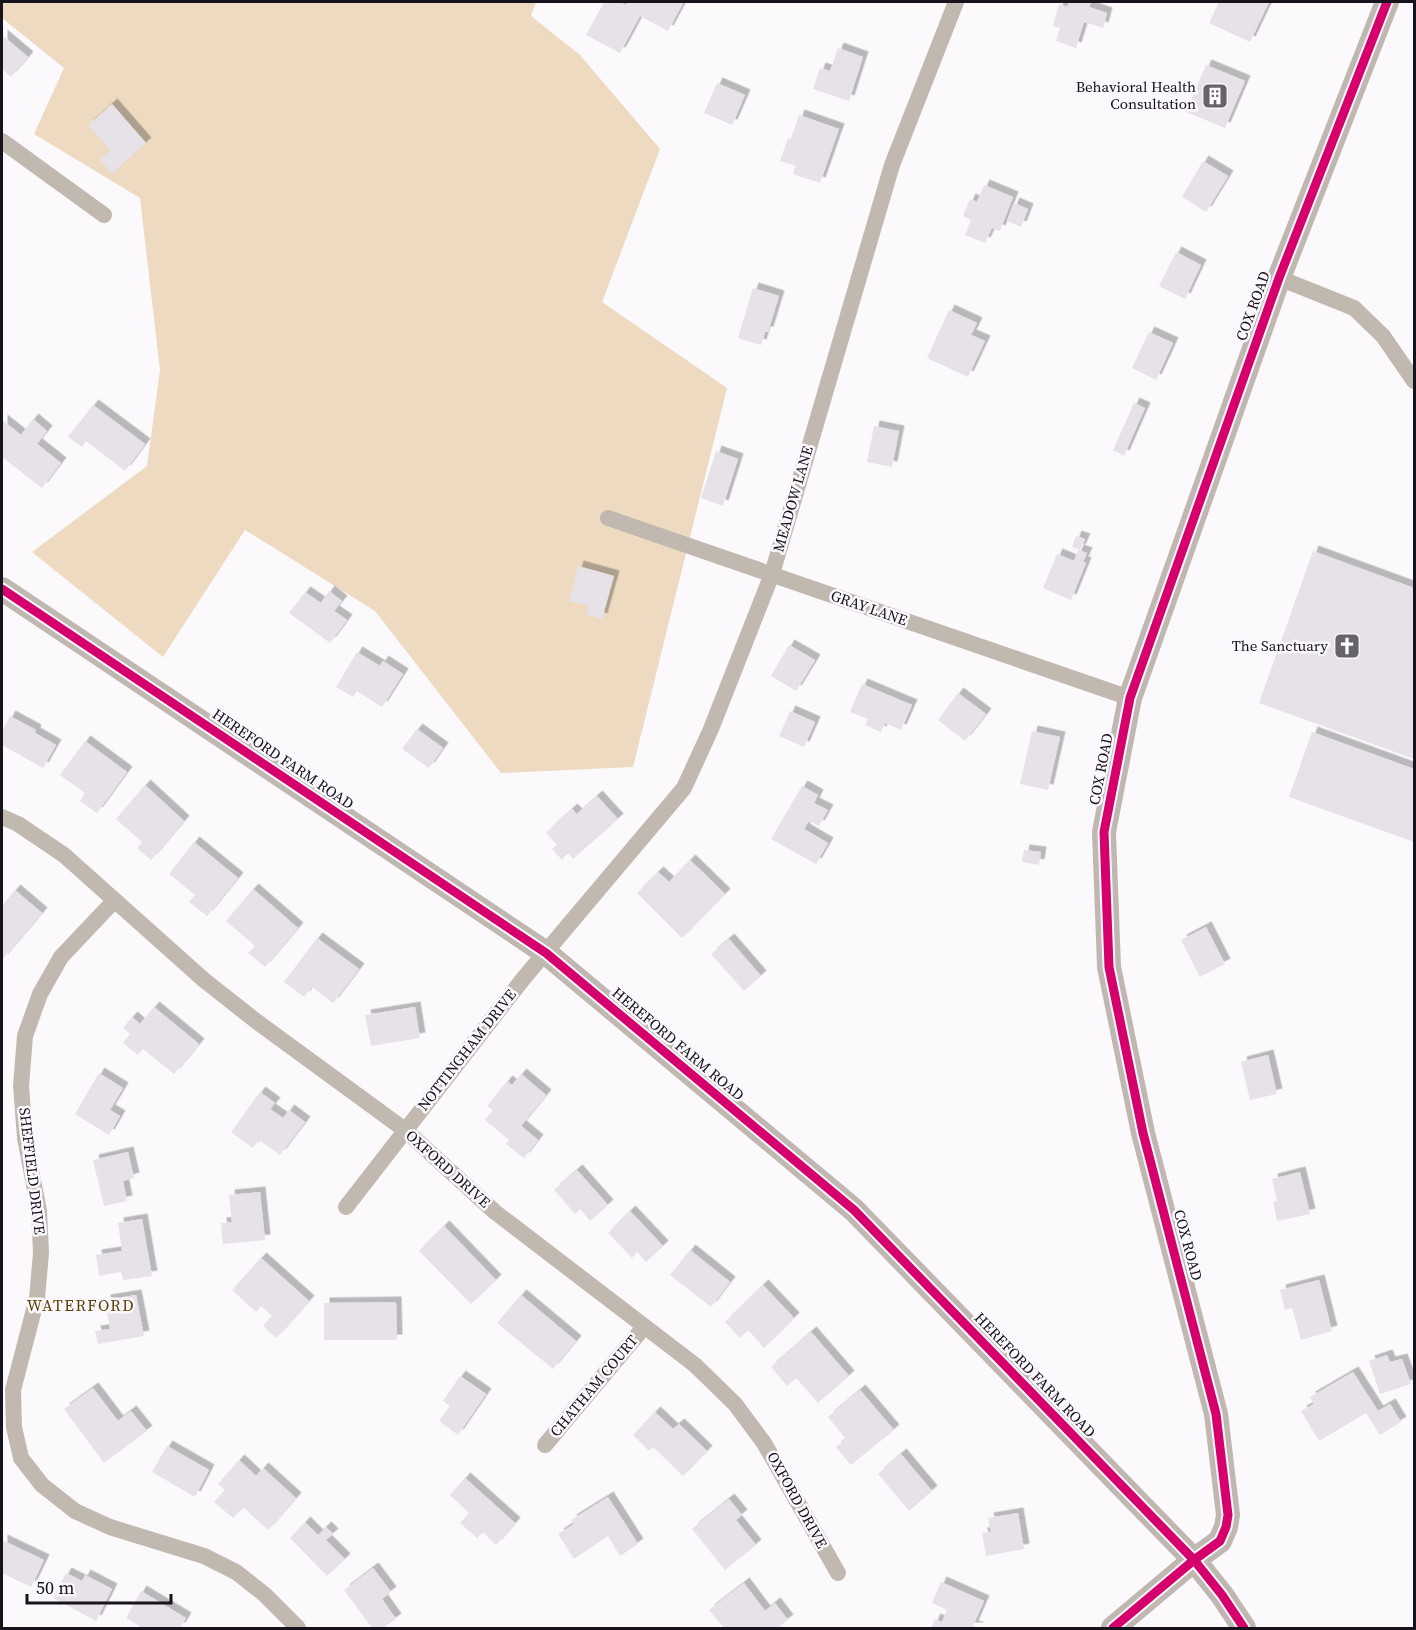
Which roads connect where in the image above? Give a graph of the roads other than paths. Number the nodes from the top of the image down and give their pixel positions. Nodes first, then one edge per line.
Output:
1 (956, 2) edge
2 (1387, 2) edge
3 (2, 141) edge
4 (104, 215) dead end
5 (1279, 278) junction
6 (1414, 381) edge
7 (608, 518) dead end
8 (771, 574) junction
9 (2, 589) edge
10 (1130, 698) junction
11 (2, 817) edge
12 (114, 901) junction
13 (546, 953) junction
14 (405, 1130) junction
15 (346, 1207) dead end
16 (644, 1327) junction
17 (545, 1445) dead end
18 (1194, 1560) junction
19 (838, 1573) dead end
20 (298, 1629) edge
21 (1113, 1629) edge
22 (1244, 1629) edge

1 - 8 street, MEADOW LANE
2 - 5 street, COX ROAD
3 - 4 street
5 - 6 street
5 - 10 street, COX ROAD
7 - 8 street, GRAY LANE
8 - 10 street, GRAY LANE
8 - 13 street, MEADOW LANE
9 - 13 street, HEREFORD FARM ROAD
10 - 18 street, COX ROAD
11 - 12 street, OXFORD DRIVE
12 - 14 street, OXFORD DRIVE
12 - 20 street, SHEFFIELD DRIVE
13 - 14 street, NOTTINGHAM DRIVE
13 - 18 street, HEREFORD FARM ROAD
14 - 15 street, NOTTINGHAM DRIVE
14 - 16 street, OXFORD DRIVE
16 - 17 street, CHATHAM COURT
16 - 19 street, OXFORD DRIVE
18 - 21 street, COX ROAD
18 - 22 street, HEREFORD FARM ROAD

